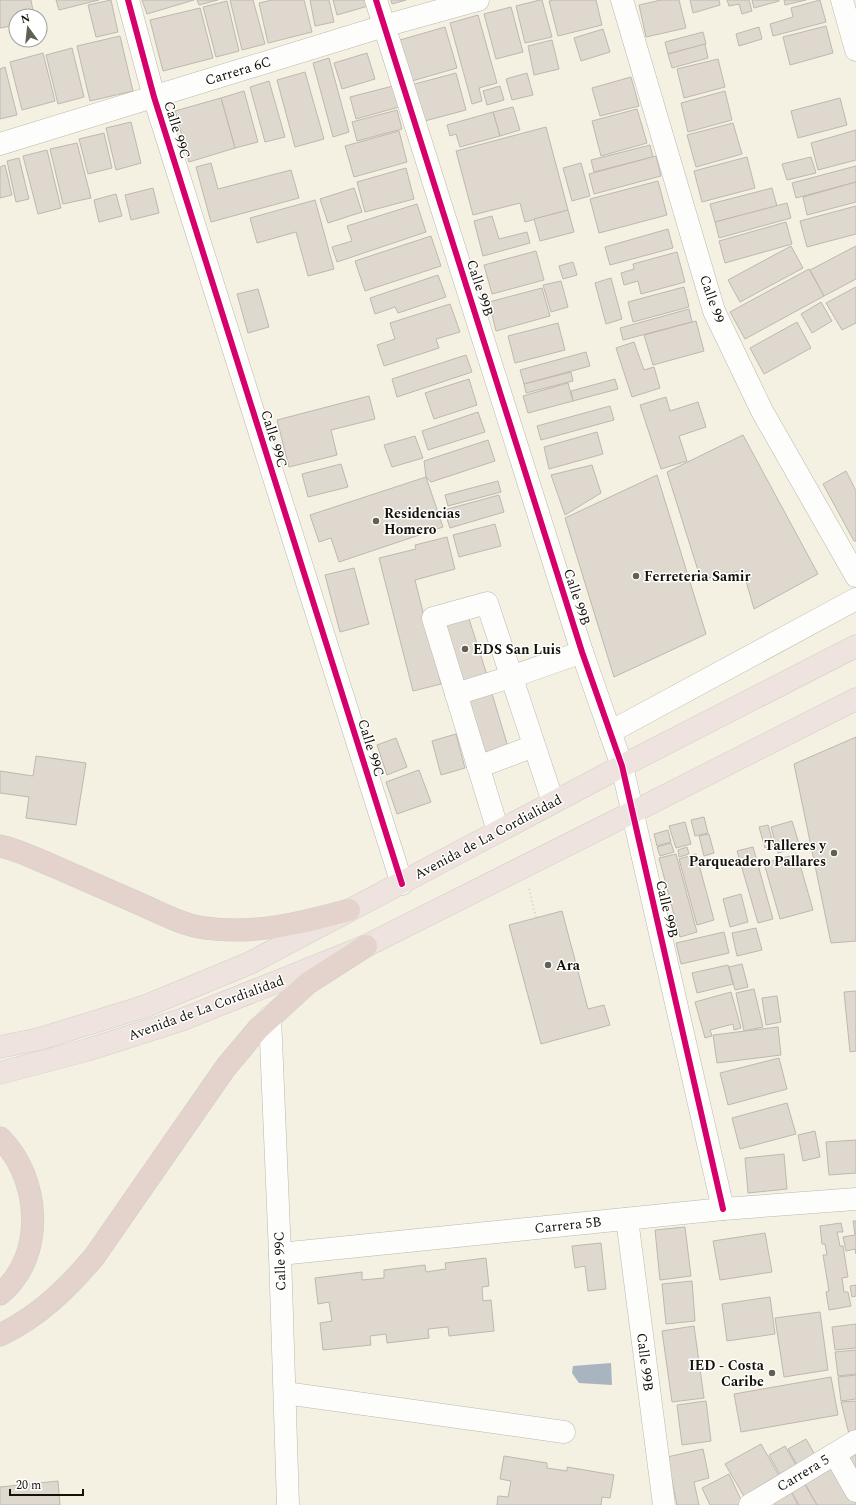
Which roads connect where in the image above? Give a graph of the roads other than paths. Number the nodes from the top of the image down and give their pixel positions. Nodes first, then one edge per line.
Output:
1 (128, 0) edge
2 (376, 0) edge
3 (478, 0) edge
4 (622, 0) edge
5 (842, 0) edge
6 (384, 26) junction
7 (856, 50) edge
8 (154, 97) junction
9 (0, 144) edge
10 (856, 576) edge
11 (856, 599) edge
12 (856, 646) edge
13 (582, 652) junction
14 (511, 677) junction
15 (456, 694) junction
16 (856, 699) edge
17 (610, 732) junction
18 (534, 746) junction
19 (622, 766) junction
20 (478, 767) junction
21 (553, 802) junction
22 (633, 812) junction
23 (498, 832) junction
24 (0, 846) edge
25 (402, 884) junction
26 (349, 910) junction
27 (366, 946) junction
28 (270, 1018) junction
29 (0, 1047) edge
30 (0, 1073) edge
31 (0, 1138) edge
32 (856, 1199) edge
33 (723, 1209) junction
34 (627, 1219) junction
35 (280, 1254) junction
36 (0, 1294) edge
37 (0, 1335) edge
38 (285, 1393) junction
39 (564, 1432) dead end
40 (856, 1441) edge
41 (835, 1454) junction
42 (856, 1492) edge
43 (288, 1505) edge
44 (664, 1505) edge
45 (750, 1505) edge

1 - 8 street, Calle 99C
2 - 6 street, Calle 99B
3 - 6 street, Carrera 6C
4 - 10 street, Calle 99
5 - 7 street
6 - 8 street, Carrera 6C
6 - 13 street, Calle 99B
8 - 9 street, Carrera 6C
8 - 25 street, Calle 99C
11 - 17 street
12 - 19 main road, Avenida de La Cordialidad
13 - 14 street
13 - 17 street, Calle 99B
14 - 15 street
14 - 15 street
14 - 18 street
15 - 20 street
16 - 22 main road, Avenida de La Cordialidad
17 - 19 street, Calle 99B
18 - 20 street
18 - 21 street
19 - 21 main road, Avenida de La Cordialidad
19 - 22 street, Calle 99B
20 - 23 street
21 - 23 main road, Avenida de La Cordialidad
22 - 27 main road, Avenida de La Cordialidad
22 - 33 street, Calle 99B
23 - 25 main road, Avenida de La Cordialidad
24 - 26 highway
25 - 26 main road, Avenida de La Cordialidad
26 - 29 main road, Avenida de La Cordialidad
27 - 28 highway
27 - 30 main road, Avenida de La Cordialidad
28 - 35 street, Calle 99C
28 - 37 highway
31 - 36 highway
32 - 33 street, Carrera 5B
33 - 34 street, Carrera 5B
34 - 35 street, Carrera 5B
34 - 44 street, Calle 99B
35 - 38 street, Calle 99C
38 - 39 street
38 - 43 street, Calle 99C
40 - 41 street, Carrera 5
41 - 42 street
41 - 45 street, Carrera 5

